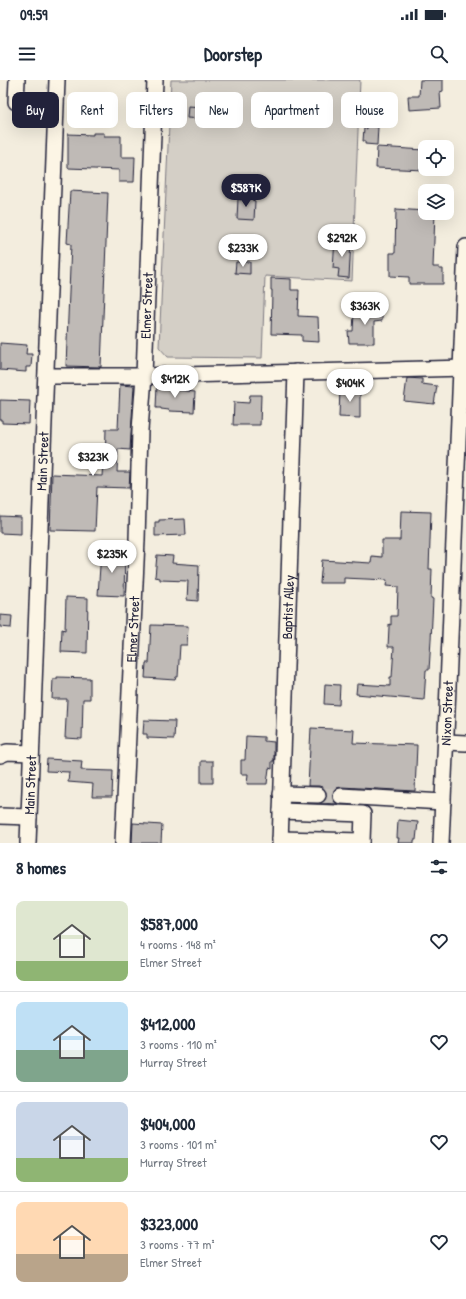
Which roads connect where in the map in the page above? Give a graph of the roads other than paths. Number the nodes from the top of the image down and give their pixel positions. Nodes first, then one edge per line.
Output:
1 (17, 80) edge
2 (56, 80) edge
3 (155, 80) edge
4 (16, 92) edge
5 (466, 247) edge
6 (464, 368) edge
7 (296, 372) junction
8 (46, 376) junction
9 (144, 376) junction
10 (446, 742) junction
11 (466, 743) edge
12 (31, 753) junction
13 (0, 755) edge
14 (282, 794) junction
15 (318, 795) tunnel mouth
16 (341, 796) tunnel mouth
17 (364, 798) junction
18 (443, 802) junction
19 (281, 811) junction
20 (363, 814) junction
21 (0, 816) edge
22 (29, 817) junction
23 (280, 841) edge
24 (362, 842) edge
25 (28, 843) edge
26 (123, 843) edge
27 (441, 843) edge

1 - 4 street
2 - 8 street, Main Street
3 - 9 street, Elmer Street
5 - 6 street, Nixon Street
6 - 7 street
6 - 10 street, Nixon Street
7 - 9 street
7 - 14 street, Baptist Alley
8 - 9 street
8 - 12 street, Main Street
9 - 26 street, Elmer Street
10 - 11 street
10 - 18 street, Nixon Street
12 - 13 street
12 - 22 street, Main Street
14 - 15 street
14 - 19 street, Baptist Alley
16 - 17 street
17 - 18 street
17 - 20 street
18 - 27 street, Nixon Street
19 - 20 street
19 - 23 street, Baptist Alley
20 - 24 street
21 - 22 street
22 - 25 street, Main Street
23 - 24 street

